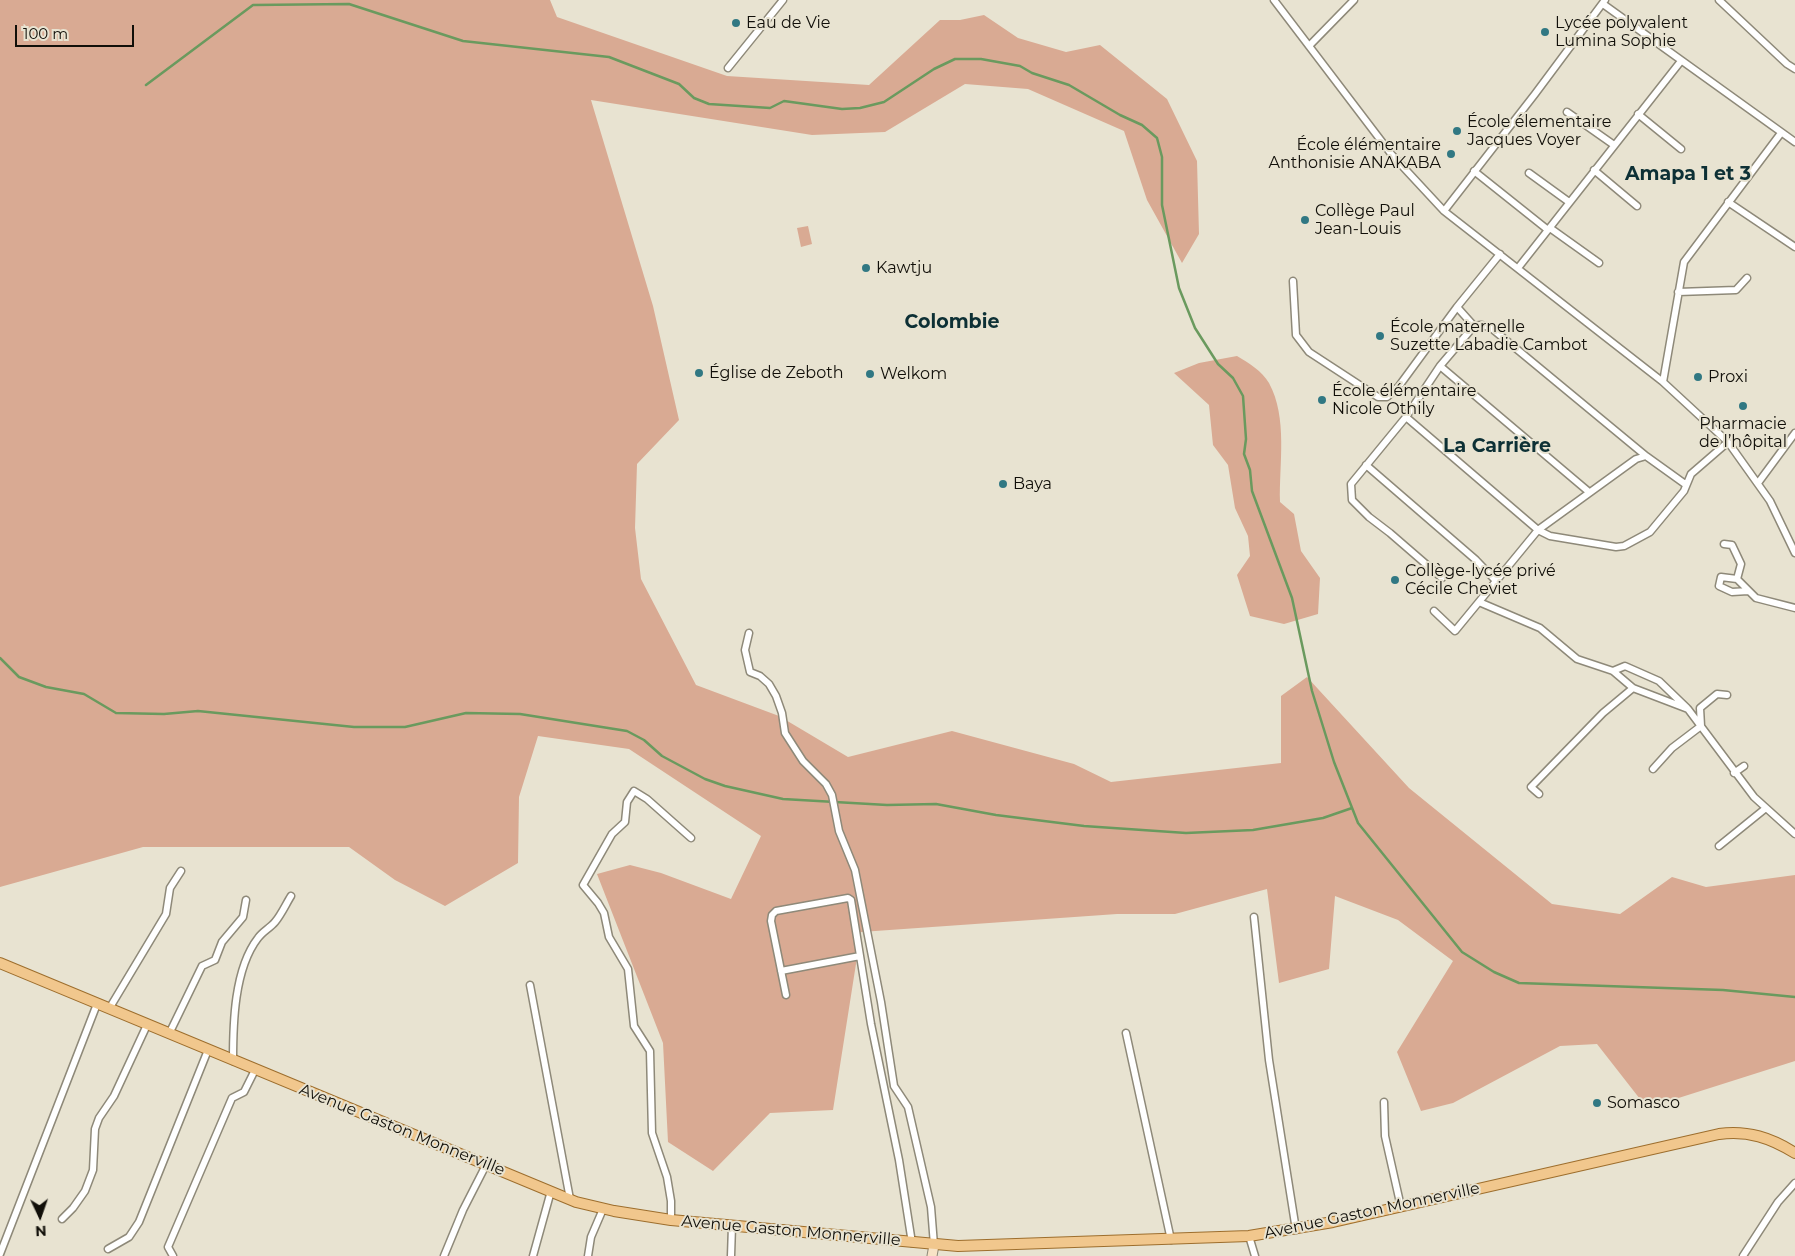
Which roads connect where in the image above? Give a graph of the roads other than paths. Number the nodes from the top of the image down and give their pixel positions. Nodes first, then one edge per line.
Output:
1 (783, 0) edge
2 (1274, 0) edge
3 (1354, 0) edge
4 (1718, 0) edge
5 (1604, 2) edge
6 (1309, 46) junction
7 (1681, 61) junction
8 (728, 68) dead end
9 (1795, 69) edge
10 (1568, 112) dead end
11 (1638, 114) junction
12 (1780, 133) junction
13 (1795, 142) edge
14 (1614, 145) junction
15 (1681, 149) dead end
16 (1594, 170) junction
17 (1474, 171) junction
18 (1530, 173) dead end
19 (1569, 202) junction
20 (1728, 202) junction
21 (1637, 206) dead end
22 (1444, 211) junction
23 (1549, 229) junction
24 (1795, 247) edge
25 (1500, 254) junction
26 (1599, 263) dead end
27 (1518, 268) junction
28 (1747, 278) dead end
29 (1293, 281) dead end
30 (1678, 292) junction
31 (1457, 307) junction
32 (1474, 326) junction
33 (1440, 366) junction
34 (1663, 382) junction
35 (1406, 417) junction
36 (1795, 432) edge
37 (1728, 442) junction
38 (1646, 456) junction
39 (1366, 465) junction
40 (1685, 484) junction
41 (1758, 484) junction
42 (1589, 492) junction
43 (1538, 530) junction
44 (1724, 544) dead end
45 (1795, 553) edge
46 (1442, 578) dead end
47 (1737, 579) junction
48 (1497, 582) junction
49 (1748, 591) junction
50 (1479, 602) junction
51 (1795, 608) edge
52 (1434, 611) dead end
53 (749, 633) dead end
54 (1613, 671) junction
55 (1633, 688) junction
56 (1727, 695) dead end
57 (1688, 709) junction
58 (1701, 726) junction
59 (1744, 766) dead end
60 (1653, 769) dead end
61 (1734, 773) junction
62 (1539, 794) dead end
63 (1766, 808) junction
64 (1795, 834) edge
65 (691, 838) dead end
66 (1719, 846) dead end
67 (181, 871) dead end
68 (291, 896) dead end
69 (246, 900) dead end
70 (1254, 917) dead end
71 (860, 956) junction
72 (0, 962) edge
73 (781, 971) junction
74 (530, 985) dead end
75 (786, 995) dead end
76 (97, 1004) junction
77 (109, 1009) junction
78 (147, 1025) junction
79 (1126, 1033) dead end
80 (169, 1034) junction
81 (208, 1050) junction
82 (233, 1061) junction
83 (255, 1070) junction
84 (1384, 1102) dead end
85 (1795, 1153) edge
86 (486, 1165) junction
87 (1795, 1183) edge
88 (550, 1191) junction
89 (570, 1199) junction
90 (1401, 1207) junction
91 (603, 1209) junction
92 (62, 1218) dead end
93 (671, 1220) junction
94 (732, 1226) junction
95 (1296, 1230) junction
96 (1249, 1236) junction
97 (1170, 1240) junction
98 (912, 1242) junction
99 (934, 1245) junction
100 (108, 1249) dead end
101 (0, 1254) edge
102 (173, 1256) edge
103 (444, 1256) edge
104 (533, 1256) edge
105 (588, 1256) edge
106 (730, 1256) edge
107 (932, 1256) edge
108 (1255, 1256) edge
109 (1743, 1256) edge

1 - 8 street
2 - 6 street
3 - 6 street
4 - 9 street
5 - 7 street
5 - 17 street
6 - 22 street
7 - 11 street
7 - 12 street
10 - 14 street
11 - 14 street
11 - 15 street
12 - 13 street
12 - 20 street
14 - 16 street
16 - 19 street
16 - 21 street
17 - 22 street
17 - 23 street
18 - 19 street
19 - 23 street
20 - 24 street
20 - 30 street
22 - 25 street
23 - 26 street
23 - 27 street
25 - 27 street
25 - 31 street
27 - 34 street
28 - 30 street
29 - 31 street
30 - 34 street
31 - 32 street
32 - 33 street
32 - 38 street
33 - 35 street
33 - 42 street
34 - 37 street
35 - 39 street
35 - 43 street
36 - 41 street
37 - 40 street
37 - 41 street
38 - 40 street
38 - 42 street
39 - 46 street
39 - 48 street
40 - 43 street
41 - 45 street
42 - 43 street
43 - 48 street
44 - 47 street
47 - 49 street
47 - 49 street
48 - 50 street
49 - 51 street
50 - 52 street
50 - 54 street
53 - 99 street
54 - 55 street
54 - 57 street
55 - 57 street
55 - 62 street
56 - 58 street
57 - 58 street
58 - 60 street
58 - 61 street
59 - 61 street
61 - 63 street
63 - 64 street
63 - 66 street
65 - 93 street
67 - 77 street
68 - 82 street
69 - 80 street
70 - 95 street
71 - 73 street
71 - 73 street
71 - 98 street
72 - 76 main road, Avenue Gaston Monnerville
73 - 75 street
74 - 89 street
76 - 77 main road, Avenue Gaston Monnerville
76 - 101 street
77 - 78 main road, Avenue Gaston Monnerville
78 - 80 main road, Avenue Gaston Monnerville
78 - 92 street
79 - 97 street
80 - 81 main road, Avenue Gaston Monnerville
81 - 82 main road, Avenue Gaston Monnerville
81 - 100 street
82 - 83 main road, Avenue Gaston Monnerville
83 - 86 main road, Avenue Gaston Monnerville
83 - 102 street
84 - 90 street
85 - 90 main road, Avenue Gaston Monnerville
86 - 88 main road, Avenue Gaston Monnerville
86 - 103 street
87 - 109 street
88 - 89 main road, Avenue Gaston Monnerville
88 - 104 street
89 - 91 main road, Avenue Gaston Monnerville
90 - 95 main road, Avenue Gaston Monnerville
91 - 93 main road, Avenue Gaston Monnerville
91 - 105 street
93 - 94 main road, Avenue Gaston Monnerville
94 - 98 main road, Avenue Gaston Monnerville
94 - 106 street
95 - 96 main road, Avenue Gaston Monnerville
96 - 97 main road, Avenue Gaston Monnerville
96 - 108 street
97 - 99 main road, Avenue Gaston Monnerville
98 - 99 main road, Avenue Gaston Monnerville
99 - 107 street

